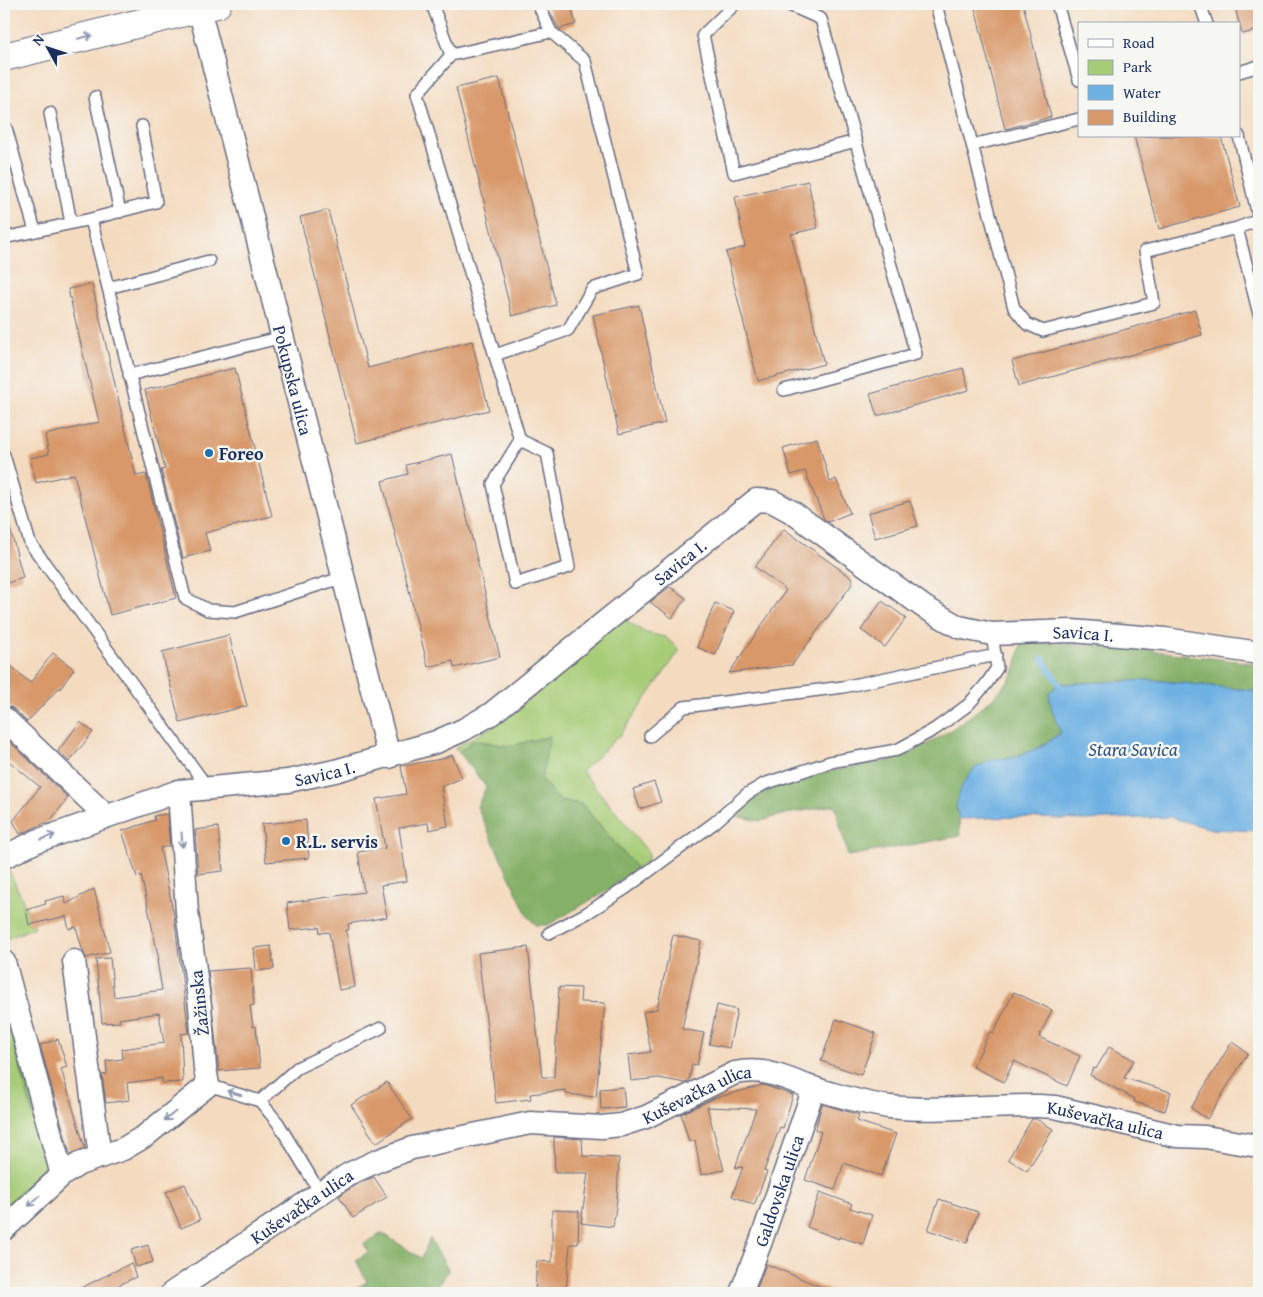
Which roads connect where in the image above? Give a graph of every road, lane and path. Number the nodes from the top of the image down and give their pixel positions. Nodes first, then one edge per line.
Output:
1 (432, 4) edge
2 (538, 4) edge
3 (735, 4) edge
4 (787, 4) edge
5 (936, 4) edge
6 (1057, 4) edge
7 (1200, 4) edge
8 (204, 5) edge
9 (1206, 22) edge
10 (551, 32) junction
11 (451, 55) junction
12 (4, 57) edge
13 (1259, 66) edge
14 (1240, 72) edge
15 (1078, 77) edge
16 (95, 97) dead end
17 (50, 113) dead end
18 (1078, 119) edge
19 (142, 126) dead end
20 (6, 128) dead end
21 (1239, 138) edge
22 (856, 141) junction
23 (973, 145) junction
24 (120, 212) junction
25 (91, 219) junction
26 (1259, 220) edge
27 (71, 223) junction
28 (1237, 228) junction
29 (34, 232) junction
30 (4, 238) edge
31 (209, 261) dead end
32 (108, 288) junction
33 (1259, 314) edge
34 (282, 337) junction
35 (495, 355) junction
36 (129, 375) junction
37 (784, 390) dead end
38 (520, 440) junction
39 (4, 455) edge
40 (344, 577) junction
41 (994, 645) junction
42 (1259, 653) edge
43 (4, 718) edge
44 (650, 736) dead end
45 (389, 757) junction
46 (208, 788) junction
47 (179, 791) junction
48 (106, 816) junction
49 (4, 856) edge
50 (549, 933) dead end
51 (74, 961) dead end
52 (4, 962) edge
53 (381, 1028) dead end
54 (208, 1085) junction
55 (814, 1088) junction
56 (260, 1101) junction
57 (1259, 1142) edge
58 (100, 1156) junction
59 (62, 1175) junction
60 (321, 1194) junction
61 (4, 1229) edge
62 (172, 1293) edge
63 (741, 1293) edge

1 - 11 lane
2 - 10 lane
3 - 22 lane
4 - 22 lane
5 - 23 lane
6 - 15 lane
7 - 9 lane
12 -> 8 main road
8 - 34 street, Pokupska ulica
10 - 11 lane
10 - 35 lane
11 - 35 lane
13 - 14 lane
16 - 24 lane
17 - 27 lane
18 - 23 lane
19 - 24 lane
20 - 29 lane
21 - 26 lane
22 - 37 lane
23 - 28 lane
24 - 25 lane
25 - 27 lane
25 - 32 lane
26 - 28 lane
27 - 29 lane
28 - 33 lane
29 - 30 lane
31 - 32 lane
32 - 36 lane
34 - 36 lane
34 - 40 street, Pokupska ulica
35 - 38 lane
36 - 40 lane
38 - 38 lane
39 - 46 lane
40 - 45 street, Pokupska ulica
41 - 42 street, Savica I.
41 - 44 lane
41 - 45 street, Savica I.
41 - 50 lane
43 - 48 street
45 - 46 street, Savica I.
46 - 47 street, Savica I.
47 - 48 street, Savica I.
47 -> 54 street, Žažinska
49 -> 48 street, Savica I.
51 - 58 street
52 - 59 street
53 - 56 lane
56 -> 54 lane
54 -> 58 street
55 - 57 street, Kuševačka ulica
55 - 60 street, Kuševačka ulica
55 - 63 street, Galdovska ulica
56 - 60 lane
58 - 59 street
59 -> 61 street
60 - 62 street, Kuševačka ulica

